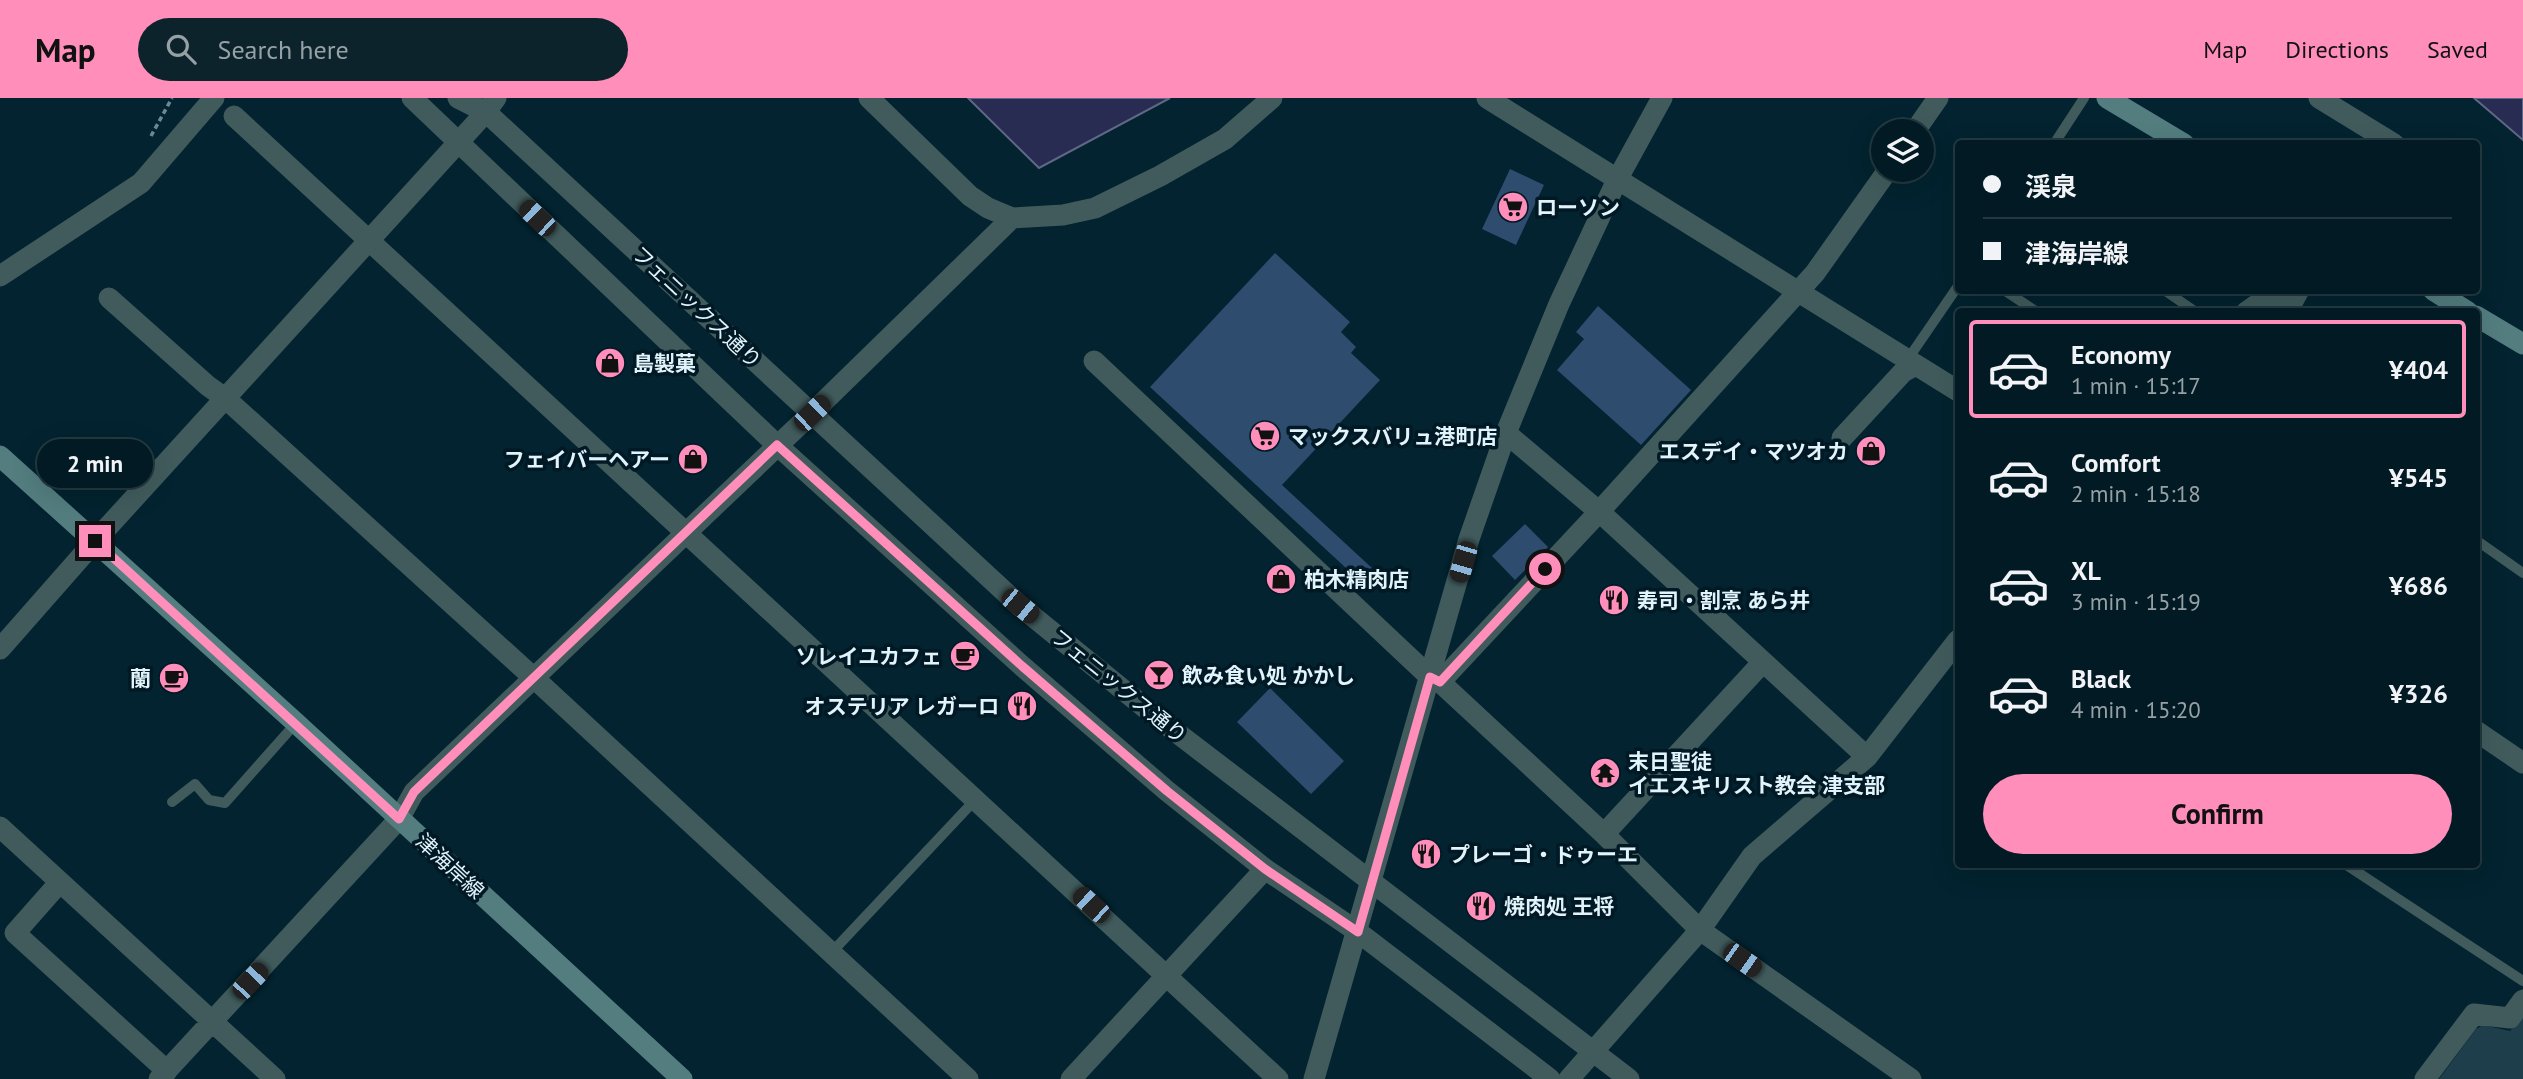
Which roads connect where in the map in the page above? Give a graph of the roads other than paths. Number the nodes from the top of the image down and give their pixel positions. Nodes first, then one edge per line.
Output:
1 (214, 98) edge
2 (412, 98) edge
3 (458, 98) edge
4 (869, 98) edge
5 (1272, 98) edge
6 (1487, 98) edge
7 (1662, 98) edge
8 (1938, 98) edge
9 (2084, 98) edge
10 (2107, 98) edge
11 (2319, 98) edge
12 (491, 105) edge
13 (234, 116) dead end
14 (1923, 119) edge
15 (2057, 140) edge
16 (2177, 140) edge
17 (2387, 140) edge
18 (457, 142) junction
19 (1617, 180) junction
20 (1879, 182) edge
21 (1012, 218) junction
22 (368, 240) junction
23 (0, 276) edge
24 (1955, 291) edge
25 (1798, 292) junction
26 (2010, 294) edge
27 (2170, 294) edge
28 (2297, 294) edge
29 (2439, 294) edge
30 (109, 298) dead end
31 (2031, 308) edge
32 (2190, 308) edge
33 (2252, 308) edge
34 (2462, 308) edge
35 (2480, 318) edge
36 (2523, 344) edge
37 (1094, 361) dead end
38 (1912, 362) junction
39 (1955, 389) edge
40 (225, 398) junction
41 (812, 413) junction
42 (1506, 433) junction
43 (1842, 438) dead end
44 (777, 445) junction
45 (0, 456) edge
46 (1598, 513) junction
47 (687, 532) junction
48 (95, 541) junction
49 (2480, 543) edge
50 (2523, 573) edge
51 (1955, 644) edge
52 (0, 649) edge
53 (1763, 662) junction
54 (535, 678) junction
55 (1435, 680) junction
56 (296, 723) junction
57 (2480, 734) edge
58 (1867, 757) junction
59 (2523, 763) edge
60 (976, 799) junction
61 (172, 802) dead end
62 (399, 819) junction
63 (0, 827) edge
64 (1604, 834) junction
65 (2351, 868) edge
66 (1265, 869) junction
67 (1372, 880) junction
68 (60, 881) junction
69 (1700, 930) junction
70 (1358, 932) junction
71 (831, 953) junction
72 (1168, 976) junction
73 (2523, 981) edge
74 (2523, 1000) edge
75 (213, 1021) junction
76 (1593, 1051) junction
77 (163, 1075) edge
78 (675, 1077) edge
79 (275, 1079) edge
80 (968, 1079) edge
81 (1071, 1079) edge
82 (1278, 1079) edge
83 (1314, 1079) edge
84 (1549, 1079) edge
85 (1569, 1079) edge
86 (1629, 1079) edge
87 (1911, 1079) edge
88 (2426, 1079) edge

1 - 23 street
2 - 18 street
3 - 12 street, フェニックス通り
4 - 21 street
5 - 21 street
6 - 19 street
7 - 19 street
8 - 14 street
9 - 15 lane
10 - 16 main road
11 - 17 street
12 - 18 street
12 - 41 street, フェニックス通り
13 - 22 street
18 - 22 street
18 - 44 street
19 - 25 street
19 - 42 street
20 - 25 street
21 - 41 street
22 - 40 street
22 - 47 street
24 - 38 lane
25 - 38 street
25 - 46 street
26 - 31 lane
27 - 32 lane
28 - 33 street
29 - 34 main road
30 - 40 street
35 - 36 main road
37 - 55 street
38 - 39 street
38 - 43 street
40 - 48 street
40 - 54 street
41 - 44 street
41 - 67 street, フェニックス通り
42 - 46 street
42 - 55 street
44 - 47 street
44 - 66 street
45 - 48 main road, 津海岸線
46 - 53 street
46 - 55 street
47 - 54 street
47 - 60 street
48 - 52 street
48 - 56 main road, 津海岸線
49 - 50 lane
51 - 58 street
53 - 58 street
53 - 64 street
54 - 62 street
54 - 71 street
55 - 64 street
55 - 67 street
56 - 61 lane
56 - 62 main road, 津海岸線
57 - 59 street
58 - 69 street
60 - 71 lane
60 - 72 street
62 - 75 street
62 - 78 main road, 津海岸線
63 - 68 street
64 - 69 street
65 - 73 lane
66 - 70 street
66 - 72 street
67 - 70 street
67 - 76 street, フェニックス通り
68 - 75 street
68 - 77 street
69 - 76 street
69 - 87 street
70 - 83 street
70 - 84 street
71 - 80 street
72 - 81 street
72 - 82 street
74 - 88 street
75 - 77 street
75 - 79 street
76 - 85 street
76 - 86 street, フェニックス通り

